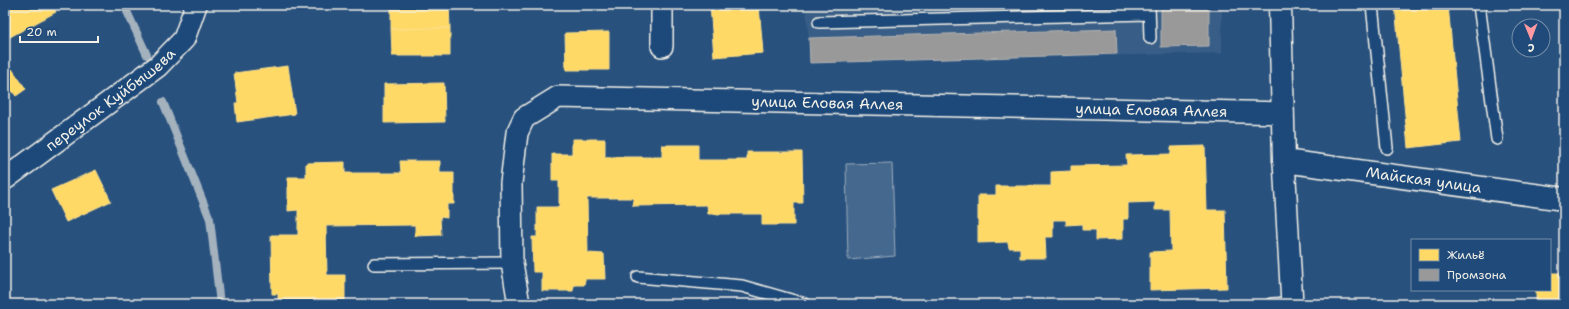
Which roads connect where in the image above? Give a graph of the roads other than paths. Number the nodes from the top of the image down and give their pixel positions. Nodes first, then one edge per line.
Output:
1 (196, 5) edge
2 (662, 5) edge
3 (1280, 5) edge
4 (1372, 5) edge
5 (1479, 5) edge
6 (1149, 10) edge
7 (819, 22) dead end
8 (1150, 38) dead end
9 (662, 46) dead end
10 (1283, 113) junction
11 (1498, 139) dead end
12 (1387, 148) dead end
13 (1284, 161) junction
14 (5, 179) edge
15 (1564, 199) edge
16 (512, 263) junction
17 (374, 264) dead end
18 (638, 277) dead end
19 (1292, 303) edge
20 (519, 304) edge
21 (805, 304) edge
22 (1271, 304) edge

1 - 14 street, переулок Куйбышева
2 - 9 street
3 - 10 street
4 - 12 lane
5 - 11 lane
6 - 7 lane
6 - 8 lane
10 - 13 street
10 - 16 street, улица Еловая Аллея
13 - 15 street, Майская улица
13 - 19 street
16 - 17 lane
16 - 20 street, улица Еловая Аллея
18 - 21 lane
19 - 22 lane

